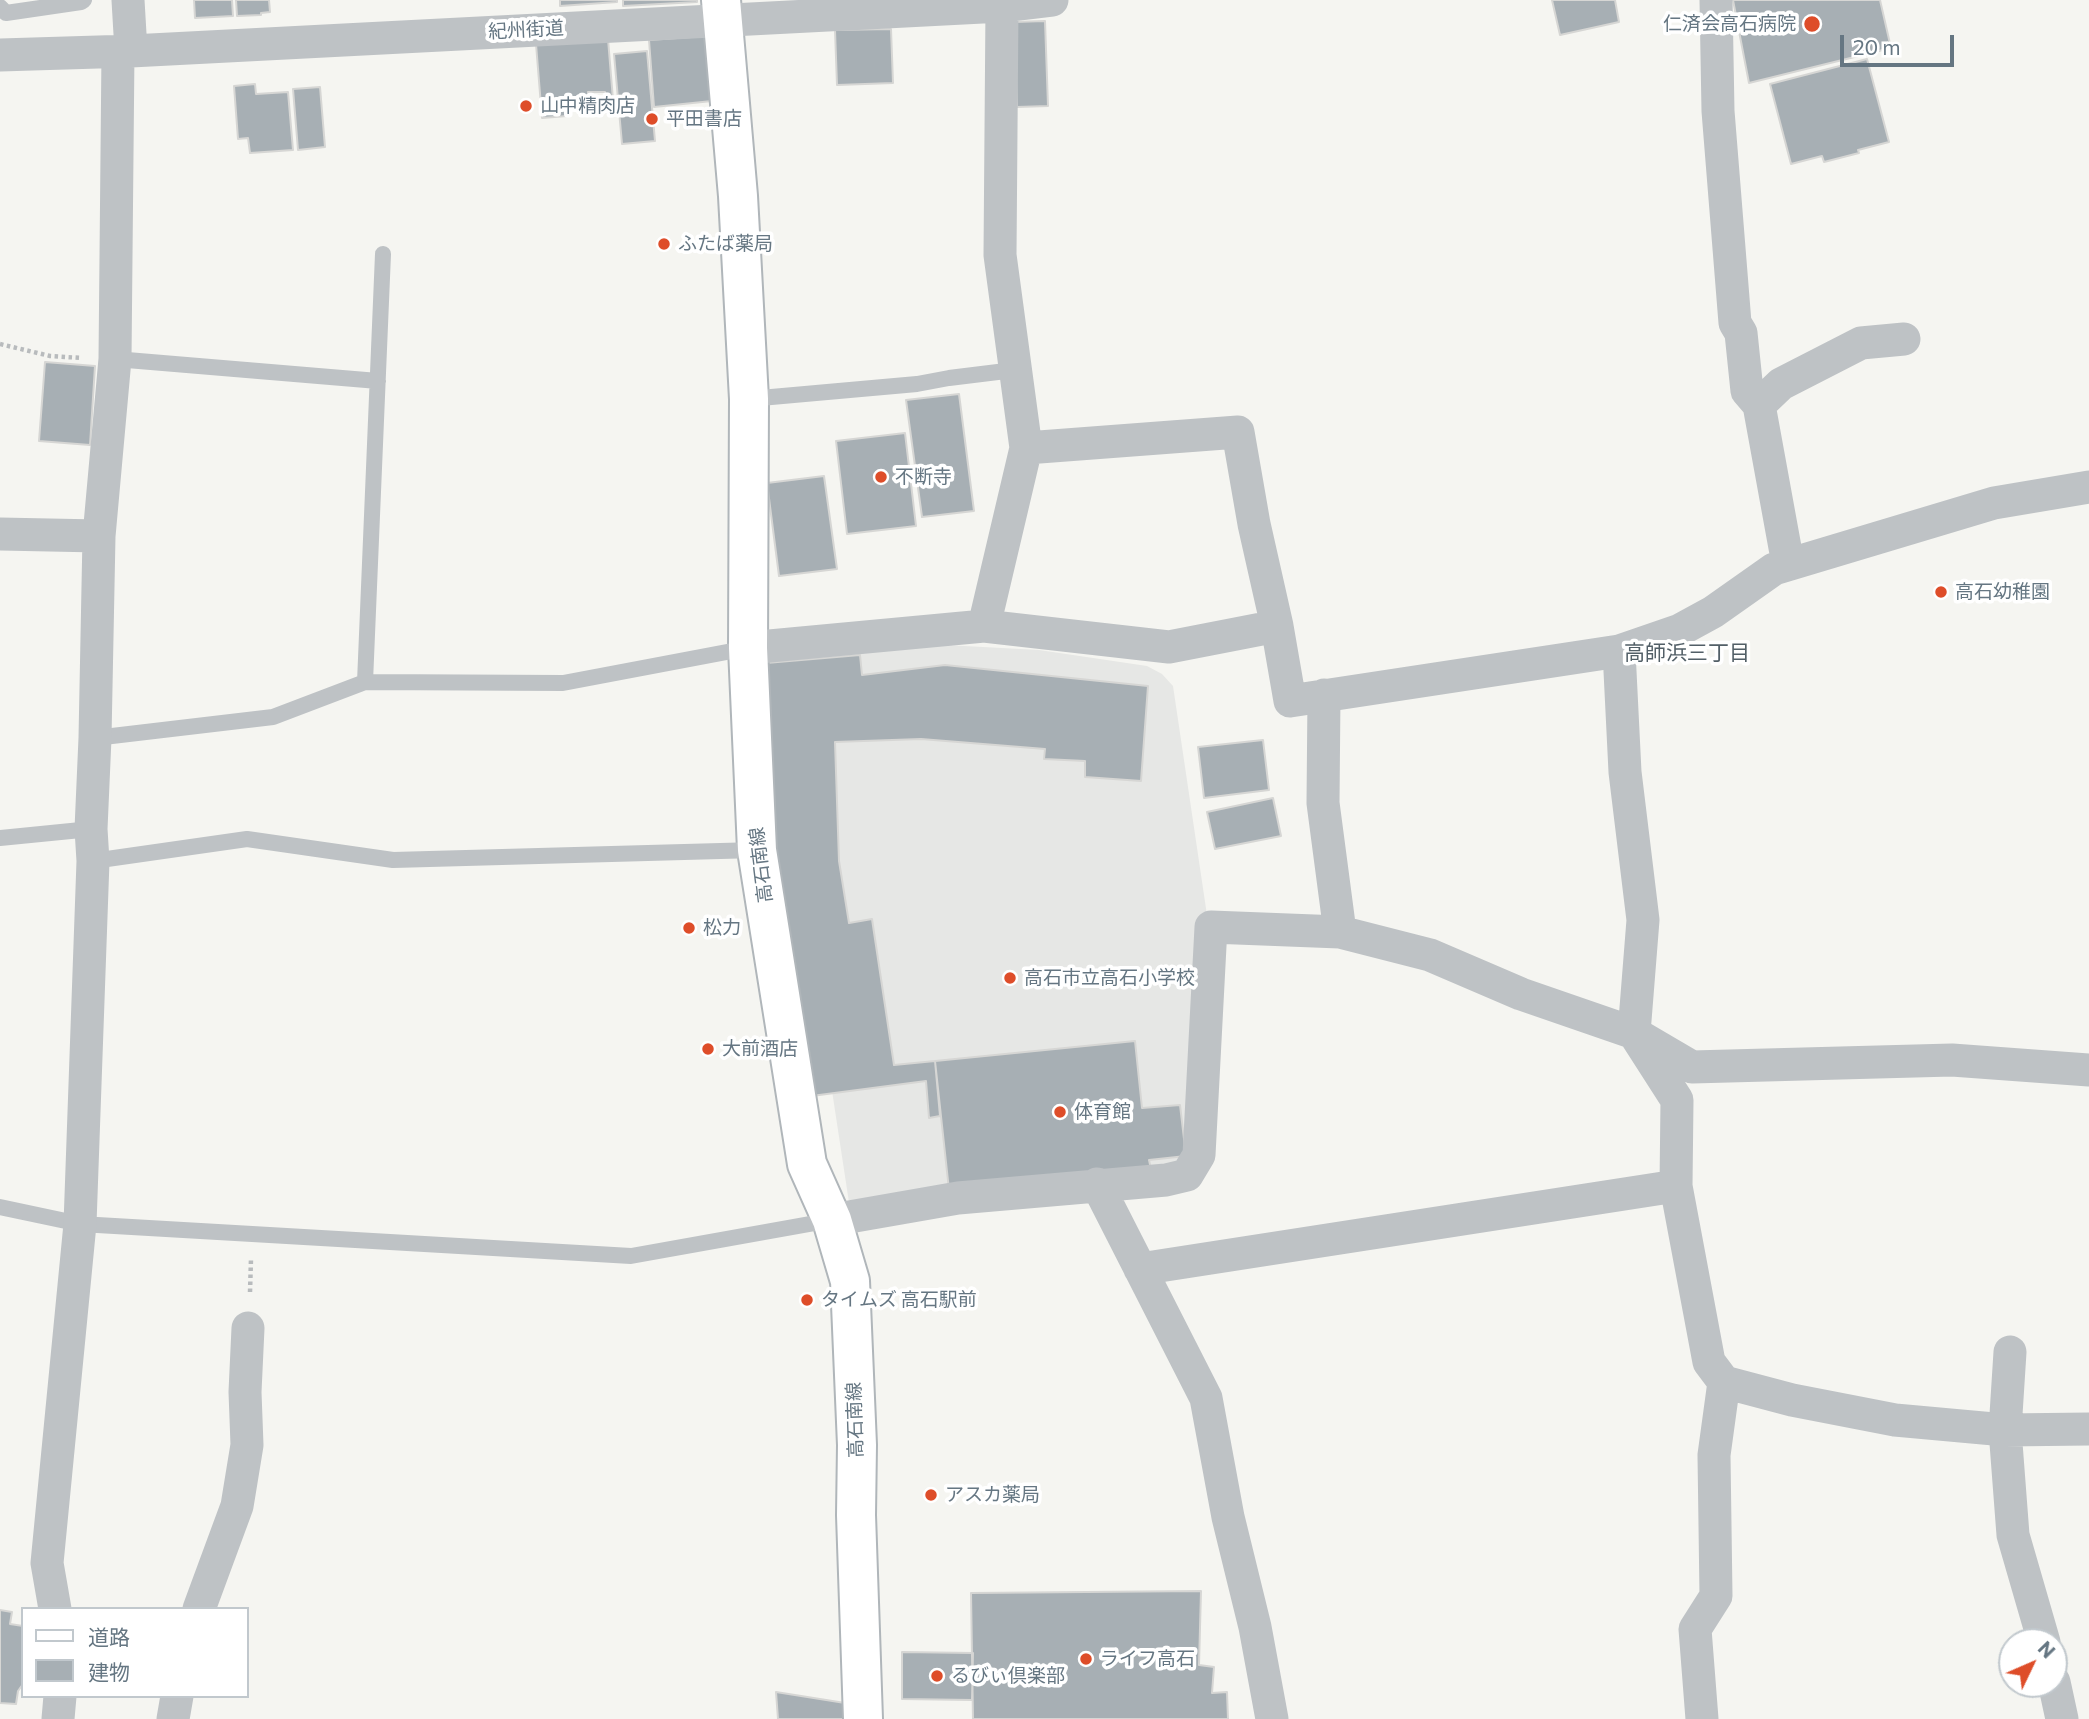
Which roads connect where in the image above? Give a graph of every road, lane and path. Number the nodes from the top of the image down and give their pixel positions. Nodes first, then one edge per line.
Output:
1 (84, 0) edge
2 (128, 0) edge
3 (1052, 0) edge
4 (1716, 0) edge
5 (63, 2) edge
6 (1002, 6) junction
7 (0, 7) edge
8 (723, 10) edge
9 (125, 51) junction
10 (0, 55) edge
11 (383, 254) dead end
12 (1904, 339) dead end
13 (0, 344) edge
14 (115, 359) junction
15 (1014, 370) junction
16 (378, 381) junction
17 (750, 399) junction
18 (1759, 405) junction
19 (1026, 448) junction
20 (2089, 487) edge
21 (0, 534) edge
22 (99, 536) junction
23 (1788, 564) junction
24 (1277, 625) junction
25 (984, 626) junction
26 (748, 649) junction
27 (1619, 651) junction
28 (365, 682) junction
29 (1324, 695) junction
30 (95, 738) junction
31 (0, 838) edge
32 (92, 845) junction
33 (757, 850) junction
34 (1340, 932) junction
35 (1634, 1033) junction
36 (2089, 1070) edge
37 (1097, 1185) junction
38 (1676, 1186) junction
39 (0, 1207) edge
40 (832, 1220) junction
41 (80, 1224) junction
42 (253, 1234) junction
43 (1140, 1269) junction
44 (248, 1328) joint
45 (2010, 1352) dead end
46 (1724, 1382) junction
47 (2089, 1429) edge
48 (2005, 1430) junction
49 (55, 1607) edge
50 (200, 1607) edge
51 (2040, 1628) edge
52 (60, 1698) edge
53 (177, 1698) edge
54 (2057, 1698) edge
55 (58, 1719) edge
56 (173, 1719) edge
57 (863, 1719) edge
58 (1272, 1719) edge
59 (1702, 1719) edge
60 (2062, 1719) edge

1 - 5 lane
2 - 9 street
3 - 6 street, 紀州街道
4 - 18 street
5 - 7 lane
6 - 8 street, 紀州街道
6 - 15 street
8 - 9 street, 紀州街道
8 - 17 street, 高石南線
9 - 10 street, 紀州街道
9 - 14 street
11 - 16 lane
12 - 18 street
13 - 14 path
14 - 16 lane
14 - 22 street
15 - 17 lane
15 - 19 street
16 - 28 lane
17 - 26 street, 高石南線
18 - 23 street
19 - 24 street
19 - 25 street
20 - 23 street
21 - 22 street
22 - 30 street
23 - 27 street
24 - 25 street
24 - 29 street
25 - 26 street
26 - 28 lane
26 - 33 street, 高石南線
27 - 29 street
27 - 35 street
28 - 30 lane
29 - 34 street
30 - 32 street
31 - 32 lane
32 - 33 lane
32 - 41 street
33 - 40 street, 高石南線
34 - 35 street
34 - 37 street
35 - 36 street
35 - 38 street
37 - 40 street
37 - 43 street
38 - 43 street
38 - 46 street
39 - 41 lane
40 - 42 lane
40 - 57 street, 高石南線
41 - 42 lane
41 - 49 street
42 - 44 path
43 - 58 street
44 - 50 street
45 - 48 street
46 - 48 street
46 - 59 street
47 - 48 street
48 - 51 street
52 - 55 street
53 - 56 street
54 - 60 street

